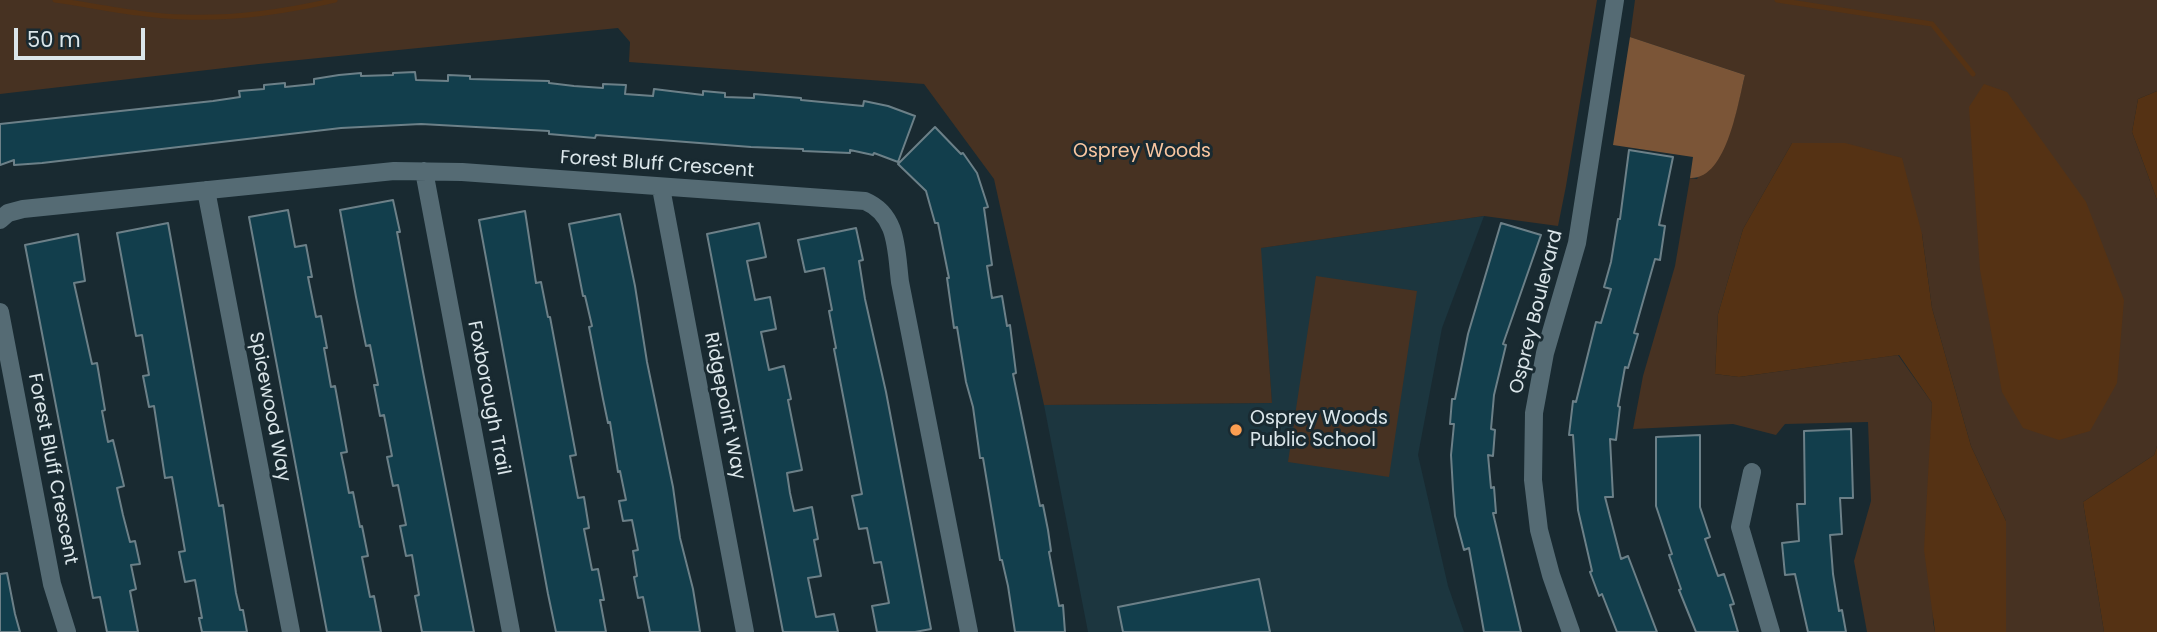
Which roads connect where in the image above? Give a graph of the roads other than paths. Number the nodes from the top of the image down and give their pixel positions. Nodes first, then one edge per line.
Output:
1 (1615, 0) edge
2 (424, 171) junction
3 (661, 188) junction
4 (205, 190) junction
5 (0, 220) edge
6 (0, 312) edge
7 (1752, 472) dead end
8 (67, 632) edge
9 (291, 632) edge
10 (511, 632) edge
11 (745, 632) edge
12 (969, 632) edge
13 (1571, 632) edge
14 (1770, 632) edge

1 - 13 street, Osprey Boulevard
2 - 3 street, Forest Bluff Crescent
2 - 4 street, Forest Bluff Crescent
2 - 10 street, Foxborough Trail
3 - 11 street, Ridgepoint Way
3 - 12 street, Forest Bluff Crescent
4 - 5 street, Forest Bluff Crescent
4 - 9 street, Spicewood Way
6 - 8 street, Forest Bluff Crescent
7 - 14 street

